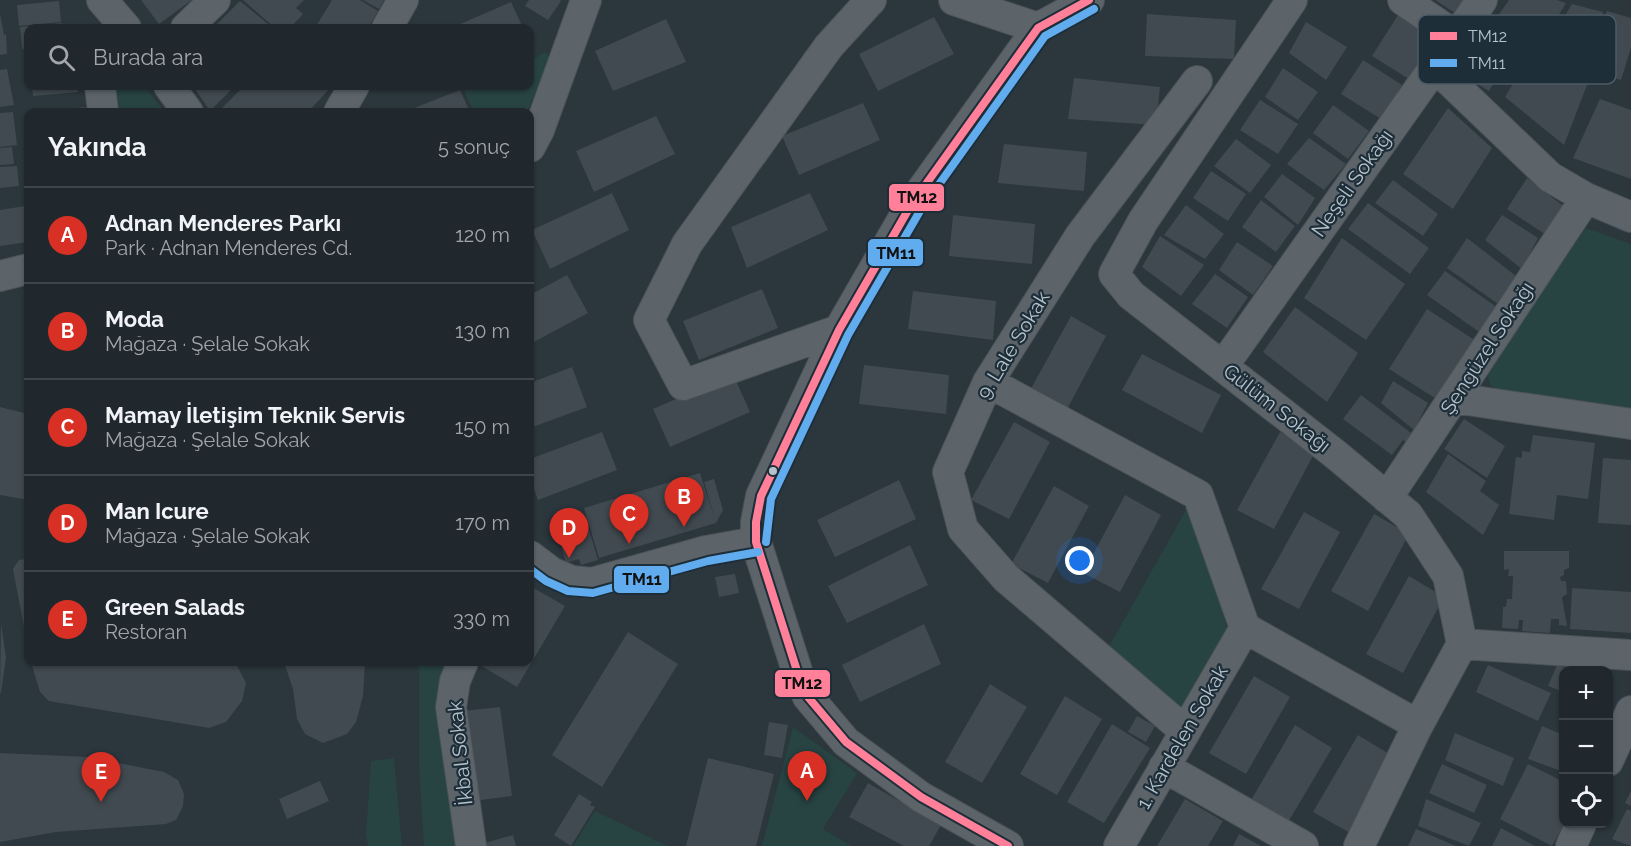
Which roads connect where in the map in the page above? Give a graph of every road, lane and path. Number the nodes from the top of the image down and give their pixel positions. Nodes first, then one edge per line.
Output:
1 (100, 0) edge
2 (215, 0) edge
3 (404, 0) edge
4 (586, 0) edge
5 (871, 0) edge
6 (954, 0) edge
7 (1089, 0) edge
8 (1292, 0) edge
9 (1402, 0) edge
10 (1482, 0) edge
11 (1424, 15) edge
12 (1471, 15) edge
13 (98, 24) edge
14 (122, 24) edge
15 (190, 24) edge
16 (389, 24) edge
17 (1038, 28) junction
18 (1197, 81) dead end
19 (1422, 84) edge
20 (1454, 84) edge
21 (100, 90) edge
22 (172, 90) edge
23 (352, 90) edge
24 (103, 108) edge
25 (186, 108) edge
26 (341, 108) edge
27 (534, 139) edge
28 (1586, 198) junction
29 (1631, 217) edge
30 (24, 270) edge
31 (0, 276) edge
32 (839, 330) junction
33 (1223, 366) junction
34 (988, 382) junction
35 (1454, 398) junction
36 (1631, 424) edge
37 (1387, 498) junction
38 (756, 542) junction
39 (534, 559) edge
40 (1245, 628) junction
41 (1461, 644) junction
42 (1631, 655) edge
43 (461, 666) edge
44 (1631, 711) edge
45 (1418, 725) junction
46 (1185, 731) junction
47 (1613, 750) edge
48 (1164, 767) junction
49 (1579, 828) edge
50 (471, 846) edge
51 (1008, 846) edge
52 (1119, 846) edge
53 (1303, 846) edge
54 (1359, 846) edge
55 (1570, 846) edge

1 - 13 street
1 - 14 street
2 - 15 street
3 - 16 street
4 - 27 street
5 - 32 street
6 - 17 street
7 - 17 street
8 - 33 street, Gülüm Sokağı
9 - 11 street
10 - 12 street, Neşeli Sokağı
17 - 32 street
18 - 34 street, 9. Lale Sokak
19 - 33 street, Neşeli Sokağı
20 - 28 street
21 - 24 street
22 - 25 street
23 - 26 street
28 - 29 street
28 - 35 street, Şengüzel Sokağı
30 - 31 street
32 - 38 street
33 - 37 street, Gülüm Sokağı
34 - 40 street
34 - 46 street, 9. Lale Sokak
35 - 36 street
35 - 37 street, Şengüzel Sokağı
37 - 41 street, Gülüm Sokağı
38 - 39 street
38 - 51 street
40 - 45 street
40 - 46 street, 1. Kardelen Sokak
41 - 42 street
41 - 45 street
43 - 50 street, İkbal Sokak
44 - 47 street
45 - 54 street
46 - 48 street, 1. Kardelen Sokak
48 - 52 street, 1. Kardelen Sokak
48 - 53 street
49 - 55 street

